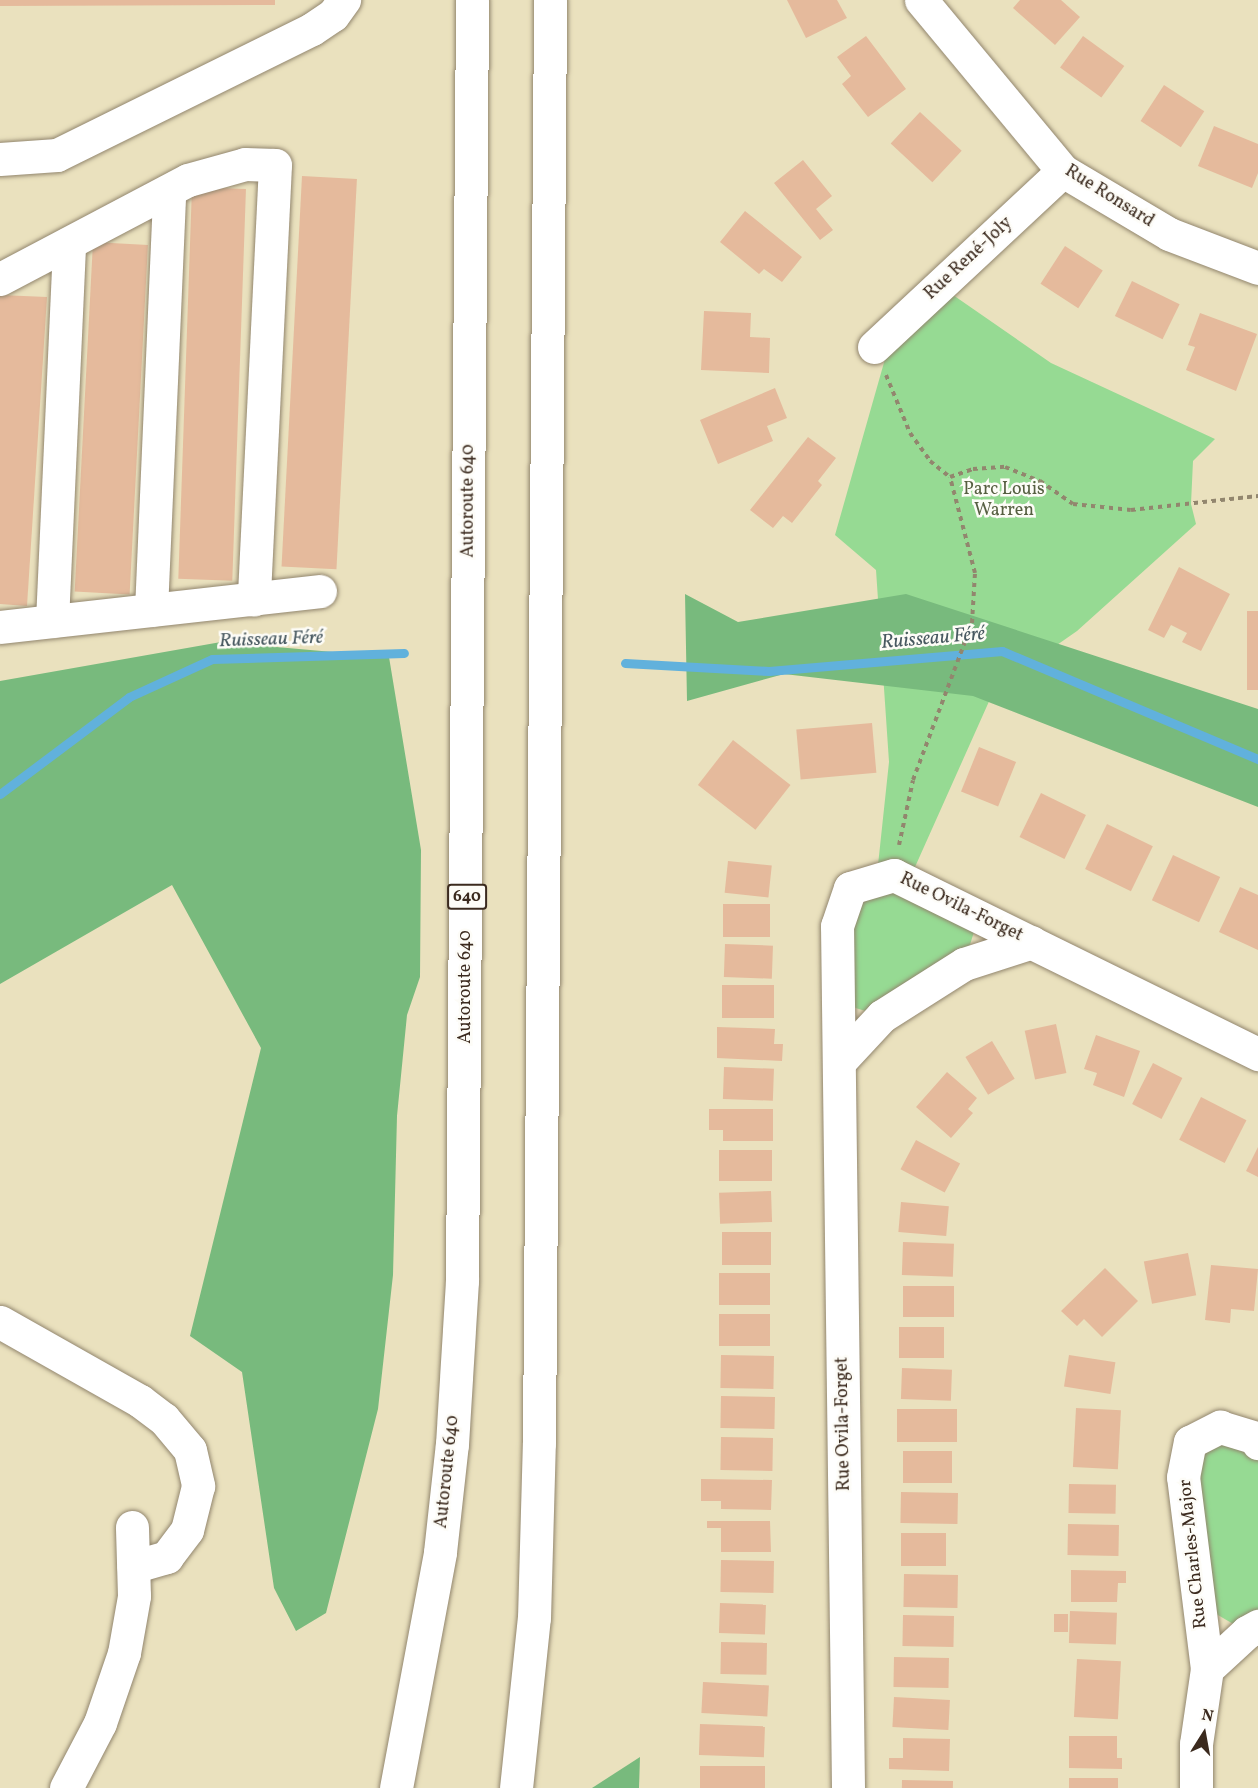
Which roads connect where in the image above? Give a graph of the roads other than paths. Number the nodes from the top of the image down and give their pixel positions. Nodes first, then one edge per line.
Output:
1 (344, 0) edge
2 (472, 0) edge
3 (550, 0) edge
4 (921, 0) edge
5 (0, 159) edge
6 (1063, 171) junction
7 (169, 190) junction
8 (69, 243) junction
9 (1258, 268) edge
10 (0, 279) edge
11 (874, 347) road end
12 (320, 591) dead end
13 (254, 599) junction
14 (152, 610) junction
15 (52, 621) junction
16 (0, 627) edge
17 (1032, 942) junction
18 (1258, 1054) edge
19 (841, 1060) junction
20 (0, 1322) edge
21 (1258, 1443) edge
22 (132, 1527) dead end
23 (133, 1568) junction
24 (1258, 1626) edge
25 (1207, 1669) junction
26 (66, 1788) edge
27 (396, 1788) edge
28 (516, 1788) edge
29 (848, 1788) edge
30 (1196, 1788) edge

1 - 5 main road
2 - 27 main road, Autoroute 640 / 640
3 - 28 main road
4 - 6 main road, Rue Ronsard
6 - 9 main road, Rue Ronsard
6 - 11 main road, Rue René-Joly
7 - 8 main road
7 - 13 main road
7 - 14 main road
8 - 10 main road
8 - 15 main road
12 - 13 main road
13 - 14 main road
14 - 15 main road
15 - 16 main road
17 - 18 main road, Rue Ovila-Forget
17 - 19 main road, Rue Ovila-Forget
17 - 19 main road, Rue Ovila-Forget
19 - 29 main road, Rue Ovila-Forget
20 - 23 main road
21 - 25 main road, Rue Charles-Major
22 - 23 main road
23 - 26 main road
24 - 25 main road, Rue Charles-Major
25 - 30 main road, Rue Charles-Major

